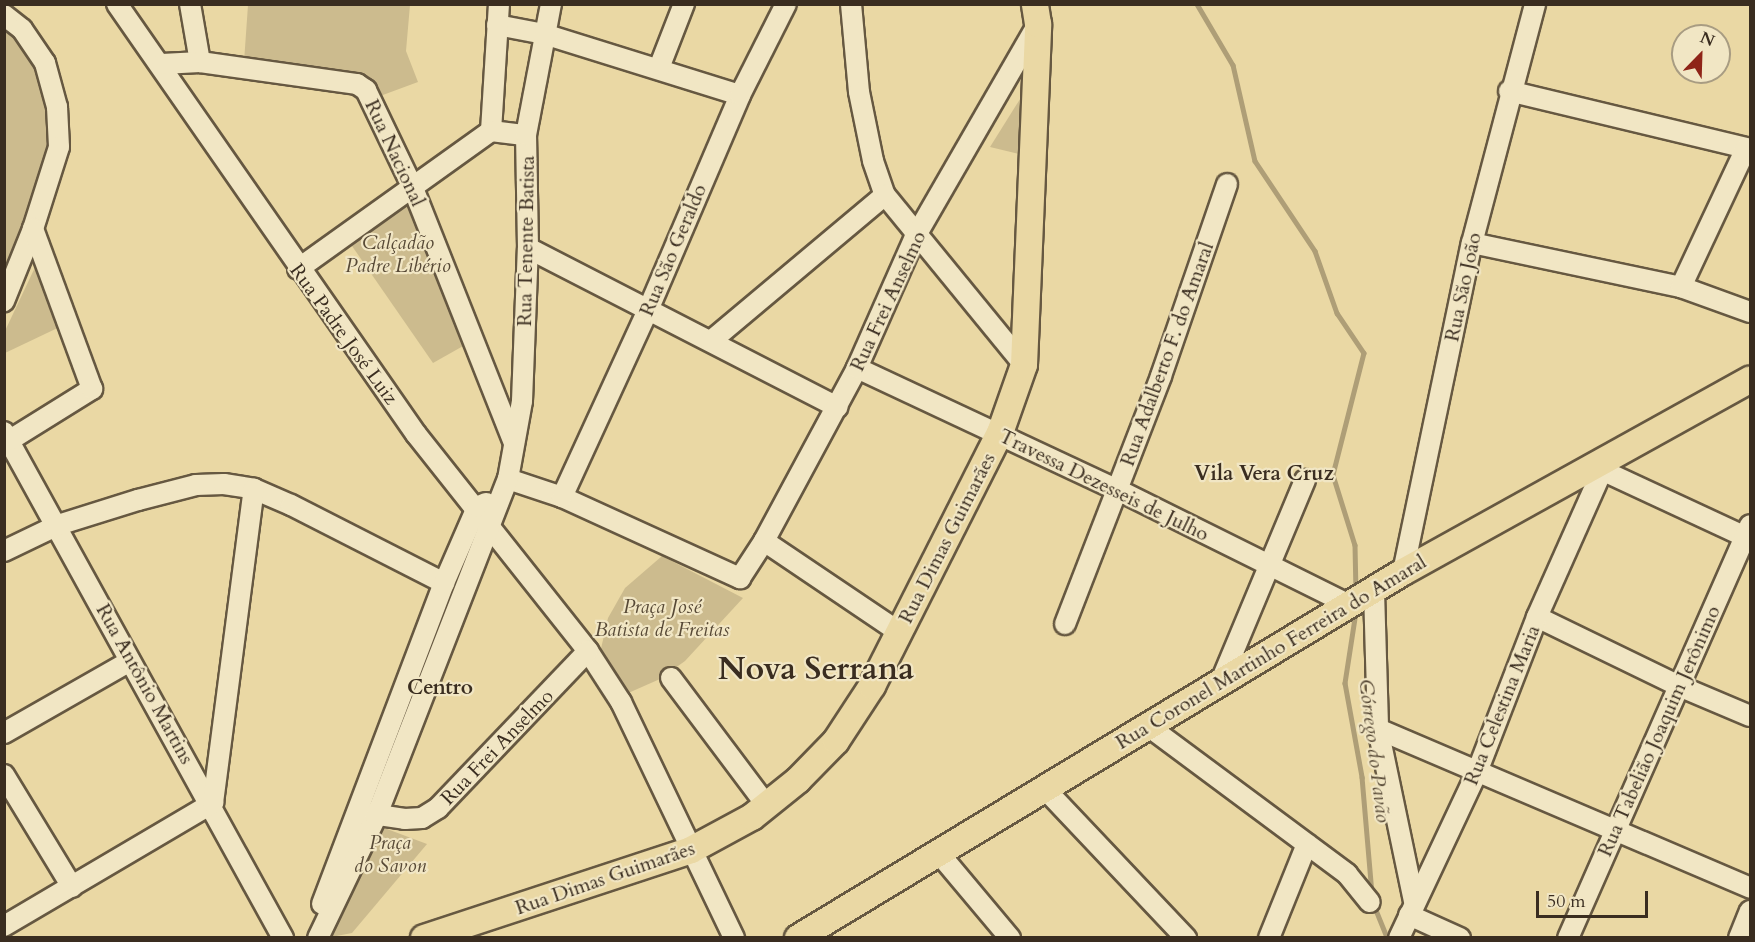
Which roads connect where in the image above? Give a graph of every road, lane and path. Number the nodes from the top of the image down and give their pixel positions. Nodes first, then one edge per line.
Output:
1 (117, 4) edge
2 (190, 4) edge
3 (499, 4) edge
4 (551, 4) edge
5 (684, 4) edge
6 (786, 4) edge
7 (851, 4) edge
8 (1535, 4) edge
9 (1037, 14) edge
10 (4, 15) edge
11 (497, 25) junction
12 (544, 34) junction
13 (200, 62) junction
14 (162, 64) junction
15 (659, 68) junction
16 (1509, 91) junction
17 (740, 95) junction
18 (491, 131) junction
19 (526, 135) junction
20 (1748, 149) edge
21 (1227, 184) dead end
22 (413, 188) junction
23 (885, 195) junction
24 (33, 230) junction
25 (915, 237) junction
26 (1472, 243) junction
27 (528, 248) junction
28 (298, 269) junction
29 (1681, 287) junction
30 (4, 301) edge
31 (648, 310) junction
32 (1750, 312) edge
33 (711, 340) junction
34 (1024, 365) junction
35 (857, 368) junction
36 (1750, 380) edge
37 (837, 407) junction
38 (1000, 433) junction
39 (7, 436) edge
40 (514, 444) junction
41 (1598, 469) junction
42 (1305, 480) dead end
43 (505, 487) junction
44 (254, 489) junction
45 (1118, 490) junction
46 (562, 497) junction
47 (477, 507) junction
48 (58, 525) junction
49 (490, 526) junction
50 (1749, 533) edge
51 (764, 541) junction
52 (4, 551) edge
53 (1267, 566) junction
54 (1403, 572) junction
55 (444, 584) junction
56 (1373, 591) junction
57 (1351, 605) junction
58 (1538, 617) junction
59 (1065, 624) dead end
60 (899, 632) junction
61 (588, 651) junction
62 (130, 661) junction
63 (671, 678) dead end
64 (1221, 681) junction
65 (1679, 686) junction
66 (1750, 716) edge
67 (1148, 726) junction
68 (1378, 729) junction
69 (4, 733) edge
70 (1477, 772) junction
71 (4, 775) edge
72 (1044, 788) junction
73 (213, 803) junction
74 (767, 806) junction
75 (367, 813) junction
76 (1614, 832) junction
77 (1307, 844) junction
78 (691, 850) junction
79 (937, 851) junction
80 (72, 887) junction
81 (1750, 888) edge
82 (1370, 902) dead end
83 (1411, 910) junction
84 (1750, 911) edge
85 (4, 926) edge
86 (283, 938) edge
87 (312, 938) edge
88 (318, 938) edge
89 (424, 938) edge
90 (734, 938) edge
91 (798, 938) edge
92 (1010, 938) edge
93 (1186, 938) edge
94 (1269, 938) edge
95 (1399, 938) edge
96 (1460, 938) edge
97 (1568, 938) edge
98 (1739, 938) edge

1 - 14 street, Rua Padre José Luiz
2 - 13 street
3 - 11 street
4 - 12 street, Rua Tenente Batista
5 - 15 street
6 - 17 street, Rua São Geraldo
7 - 23 street
8 - 16 street, Rua São João
9 - 25 street, Rua Frei Anselmo
9 - 34 main road, Rua Dimas Guimarães
10 - 24 street
11 - 12 street
11 - 18 street
12 - 15 street
12 - 19 street, Rua Tenente Batista
13 - 14 street, Rua Nacional
13 - 22 street, Rua Nacional
14 - 28 street, Rua Padre José Luiz
15 - 17 street
16 - 20 street
16 - 26 street, Rua São João
17 - 31 street, Rua São Geraldo
18 - 19 street
18 - 22 street
19 - 27 street, Rua Tenente Batista
20 - 29 street
21 - 45 street, Rua Adalberto F. do Amaral
22 - 28 street
22 - 40 street, Rua Nacional
23 - 25 street
23 - 33 street
24 - 30 street
24 - 39 street
25 - 34 street
25 - 35 street, Rua Frei Anselmo
26 - 29 street
26 - 54 street, Rua São João
27 - 31 street
27 - 40 street, Rua Tenente Batista
28 - 47 street, Rua Padre José Luiz
29 - 32 street
31 - 33 street
31 - 46 street, Rua São Geraldo
33 - 37 street
34 - 38 main road, Rua Dimas Guimarães
35 - 37 street, Rua Frei Anselmo
35 - 38 street, Travessa Dezesseis de Julho
36 - 41 main road, Rua Coronel Martinho Ferreira do Amaral
37 - 51 street, Rua Frei Anselmo
38 - 45 street, Travessa Dezesseis de Julho
38 - 60 main road, Rua Dimas Guimarães
39 - 48 street, Rua Antônio Martins
40 - 43 street, Rua Tenente Batista
41 - 50 street
41 - 54 main road, Rua Coronel Martinho Ferreira do Amaral
41 - 58 street, Rua Celestina Maria
42 - 53 street
43 - 46 street
43 - 47 street
43 - 49 street, Rua Tenente Batista
44 - 48 street
44 - 55 street
44 - 73 street
45 - 53 street, Travessa Dezesseis de Julho
45 - 59 street, Rua Adalberto F. do Amaral
46 - 51 street, Rua Frei Anselmo
47 - 49 street, Rua Padre José Luiz
47 - 55 street
48 - 52 street
48 - 62 street, Rua Antônio Martins
49 - 61 street, Rua Padre José Luiz
49 - 75 street, Rua Tenente Batista
50 - 65 street, Rua Tabelião Joaquim Jerônimo
51 - 60 street
53 - 57 street, Travessa Dezesseis de Julho
53 - 64 street
54 - 56 main road, Rua Coronel Martinho Ferreira do Amaral
55 - 75 street
56 - 57 main road, Rua Coronel Martinho Ferreira do Amaral
56 - 68 street
57 - 64 main road, Rua Coronel Martinho Ferreira do Amaral
58 - 65 street
58 - 70 street, Rua Celestina Maria
60 - 74 main road, Rua Dimas Guimarães
61 - 75 street, Rua Frei Anselmo
61 - 78 street, Rua Padre José Luiz
62 - 69 street
62 - 73 street, Rua Antônio Martins
63 - 74 street
64 - 67 main road, Rua Coronel Martinho Ferreira do Amaral
65 - 66 street
65 - 76 street, Rua Tabelião Joaquim Jerônimo
67 - 72 main road, Rua Coronel Martinho Ferreira do Amaral
67 - 77 street
68 - 70 street
68 - 83 street
70 - 76 street
70 - 83 street, Rua Celestina Maria
71 - 80 street
72 - 79 main road, Rua Coronel Martinho Ferreira do Amaral
72 - 93 street
73 - 80 street
73 - 86 street, Rua Antônio Martins
74 - 78 main road, Rua Dimas Guimarães
75 - 87 street
75 - 88 street
76 - 81 street
76 - 97 street, Rua Tabelião Joaquim Jerônimo
77 - 82 street
77 - 94 street
78 - 89 main road, Rua Dimas Guimarães
78 - 90 street, Rua Padre José Luiz
79 - 91 main road, Rua Coronel Martinho Ferreira do Amaral
79 - 92 street
80 - 85 street
83 - 95 street, Rua Celestina Maria
83 - 96 street
84 - 98 street

